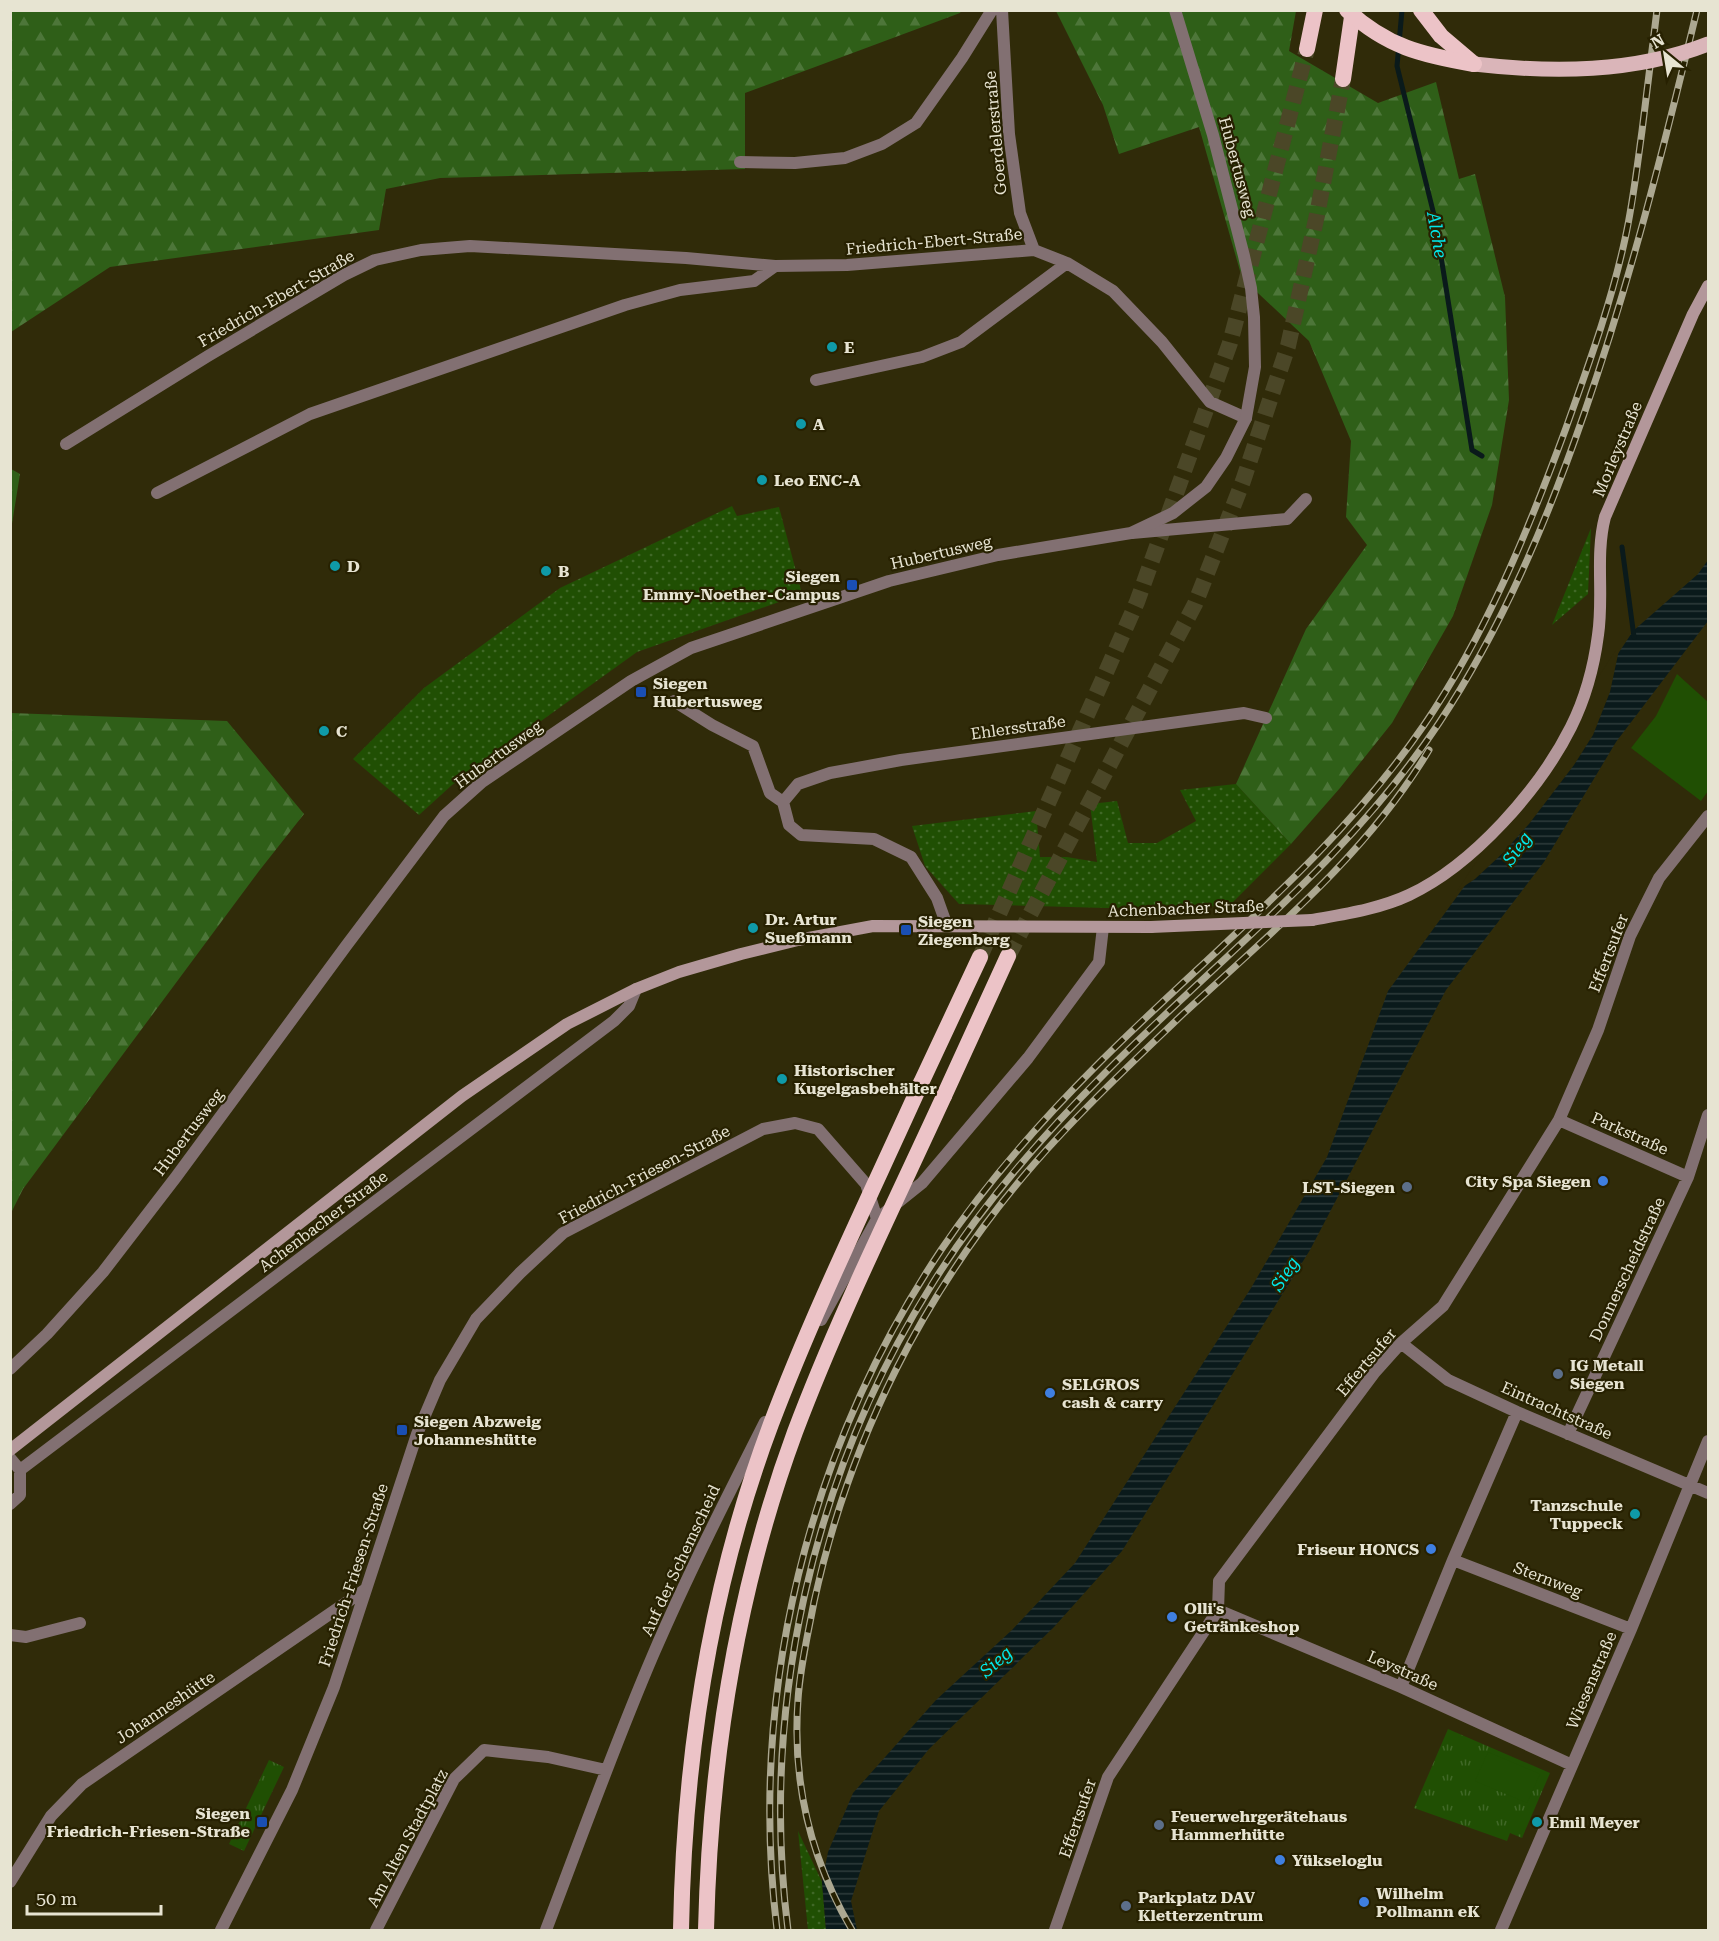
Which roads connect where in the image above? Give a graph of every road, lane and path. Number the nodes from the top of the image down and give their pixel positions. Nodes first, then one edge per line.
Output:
1 (992, 10) edge
2 (1002, 10) edge
3 (1175, 10) edge
4 (1316, 10) edge
5 (1347, 10) edge
6 (1353, 10) edge
7 (1421, 10) edge
8 (1708, 44) edge
9 (1307, 49) tunnel mouth
10 (1474, 64) junction
11 (1343, 79) tunnel mouth
12 (740, 162) dead end
13 (1034, 250) junction
14 (1067, 263) junction
15 (776, 266) junction
16 (1708, 286) edge
17 (816, 380) dead end
18 (1246, 418) junction
19 (66, 444) dead end
20 (157, 493) dead end
21 (1306, 499) dead end
22 (1131, 533) junction
23 (1598, 635) joint
24 (674, 701) dead end
25 (1266, 718) dead end
26 (783, 802) junction
27 (1708, 816) edge
28 (947, 926) junction
29 (1103, 927) junction
30 (1008, 956) tunnel mouth
31 (980, 957) tunnel mouth
32 (636, 989) junction
33 (1708, 1115) edge
34 (1559, 1120) junction
35 (1688, 1177) junction
36 (877, 1219) junction
37 (1401, 1343) junction
38 (10, 1369) edge
39 (1517, 1412) junction
40 (1568, 1434) junction
41 (1708, 1441) edge
42 (10, 1450) edge
43 (10, 1458) edge
44 (20, 1470) junction
45 (1690, 1485) junction
46 (1708, 1493) edge
47 (10, 1504) edge
48 (1453, 1560) junction
49 (366, 1589) junction
50 (1218, 1610) junction
51 (80, 1623) dead end
52 (1631, 1629) junction
53 (10, 1635) edge
54 (1401, 1687) junction
55 (1572, 1765) junction
56 (606, 1770) junction
57 (10, 1882) edge
58 (221, 1930) edge
59 (376, 1930) edge
60 (546, 1930) edge
61 (681, 1930) edge
62 (706, 1930) edge
63 (1055, 1930) edge
64 (1501, 1930) edge

1 - 12 street, Goerdelerstraße
2 - 13 street, Goerdelerstraße
3 - 18 street, Hubertusweg
4 - 9 highway
5 - 10 highway, bridge
6 - 11 highway
7 - 10 highway
8 - 10 main road, bridge
13 - 14 street, Friedrich-Ebert-Straße
13 - 15 street, Friedrich-Ebert-Straße
14 - 17 street
14 - 18 street, Friedrich-Ebert-Straße
15 - 19 street, Friedrich-Ebert-Straße
15 - 20 street
16 - 23 main road, Morleystraße
18 - 22 street, Hubertusweg
21 - 22 street, Hubertusweg
22 - 38 street, Hubertusweg
23 - 29 main road, Achenbacher Straße, bridge
24 - 26 street
25 - 26 street, Ehlersstraße
26 - 28 street
27 - 34 street, Effertsufer
28 - 29 main road, Achenbacher Straße
28 - 32 main road, Achenbacher Straße
29 - 36 street
30 - 62 highway, bridge
31 - 61 highway, bridge
32 - 42 main road, Achenbacher Straße
32 - 44 street, Achenbacher Straße
33 - 35 street, Donnerscheidstraße
34 - 35 street, Parkstraße
34 - 37 street, Effertsufer
35 - 40 street, Donnerscheidstraße
36 - 49 street, Friedrich-Friesen-Straße
36 - 56 street, Auf der Schemscheid
37 - 39 street, Eintrachtstraße
37 - 50 street, Effertsufer
39 - 40 street, Eintrachtstraße
39 - 48 street
40 - 45 street, Eintrachtstraße
41 - 45 street, Wiesenstraße
43 - 44 street
44 - 47 street
45 - 46 street, Eintrachtstraße
45 - 52 street, Wiesenstraße
48 - 52 street, Sternweg
48 - 54 street
49 - 57 street, Johanneshütte
49 - 58 street, Friedrich-Friesen-Straße
50 - 54 street, Leystraße
50 - 63 street, Effertsufer
51 - 53 street
52 - 55 street, Wiesenstraße
54 - 55 street, Leystraße
55 - 64 street, Wiesenstraße
56 - 59 street, Am Alten Stadtplatz
56 - 60 street, Auf der Schemscheid

